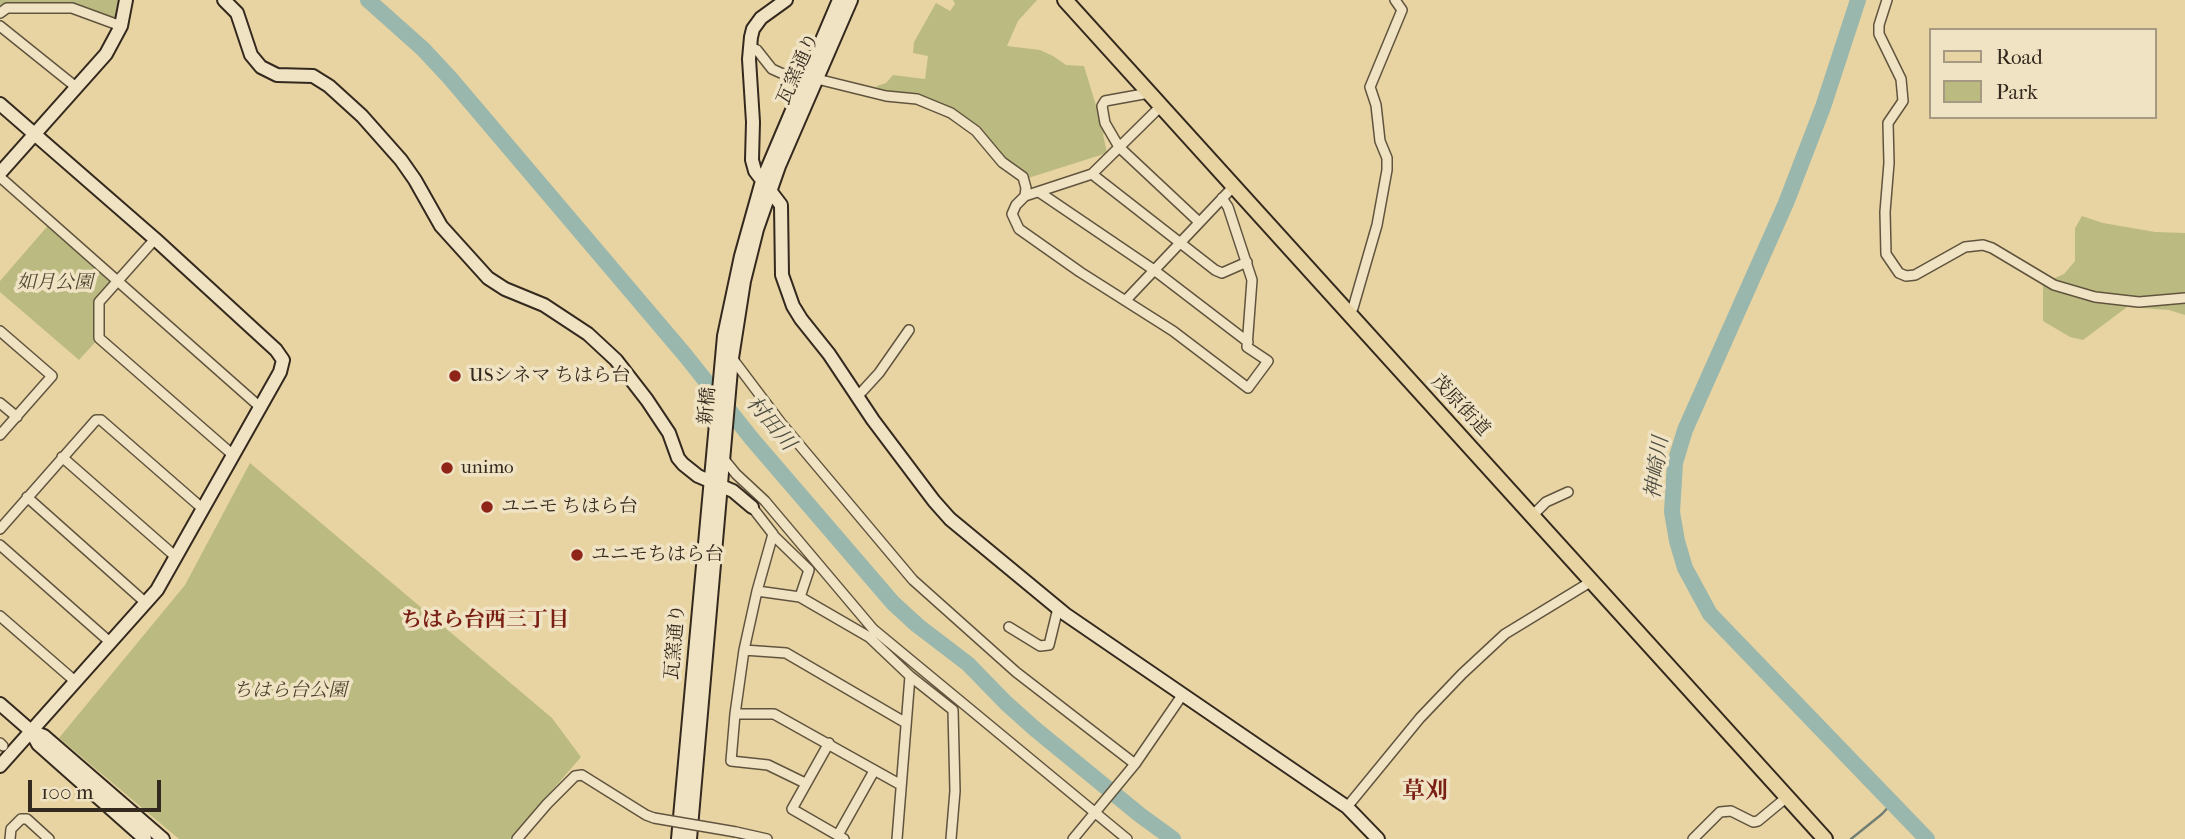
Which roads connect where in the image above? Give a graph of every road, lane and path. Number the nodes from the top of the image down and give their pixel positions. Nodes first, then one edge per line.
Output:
1 (126, 0) edge
2 (224, 0) edge
3 (786, 0) edge
4 (839, 0) edge
5 (851, 0) edge
6 (1065, 0) edge
7 (1395, 0) edge
8 (1887, 0) edge
9 (0, 13) edge
10 (0, 26) edge
11 (121, 26) junction
12 (750, 47) junction
13 (810, 79) junction
14 (76, 87) junction
15 (1149, 93) junction
16 (0, 104) edge
17 (1161, 106) junction
18 (34, 133) junction
19 (1119, 147) junction
20 (1092, 174) junction
21 (0, 175) edge
22 (766, 186) junction
23 (1233, 187) junction
24 (1039, 192) junction
25 (1024, 197) junction
26 (1222, 198) junction
27 (1199, 222) junction
28 (155, 239) junction
29 (1181, 242) junction
30 (1247, 262) junction
31 (1154, 270) junction
32 (117, 281) junction
33 (2185, 299) edge
34 (1126, 300) junction
35 (1348, 311) junction
36 (909, 330) dead end
37 (0, 331) edge
38 (1248, 342) junction
39 (727, 357) junction
40 (857, 397) junction
41 (0, 403) edge
42 (260, 407) junction
43 (17, 417) junction
44 (0, 435) edge
45 (719, 453) junction
46 (233, 455) junction
47 (61, 457) junction
48 (715, 483) junction
49 (1568, 492) dead end
50 (27, 497) junction
51 (752, 507) joint
52 (203, 509) junction
53 (1533, 515) junction
54 (0, 529) edge
55 (773, 535) junction
56 (0, 545) edge
57 (176, 557) junction
58 (1592, 580) junction
59 (757, 591) junction
60 (800, 597) junction
61 (146, 603) junction
62 (1058, 608) junction
63 (0, 617) edge
64 (1009, 627) dead end
65 (111, 643) junction
66 (744, 650) junction
67 (910, 676) junction
68 (75, 682) junction
69 (1183, 694) junction
70 (0, 704) edge
71 (735, 713) junction
72 (906, 723) junction
73 (31, 732) junction
74 (829, 743) junction
75 (1135, 764) junction
76 (0, 765) edge
77 (874, 771) junction
78 (805, 783) junction
79 (901, 785) junction
80 (1787, 797) junction
81 (1347, 807) junction
82 (1094, 813) junction
83 (684, 835) edge
84 (841, 837) edge
85 (10, 839) edge
86 (49, 839) edge
87 (145, 839) edge
88 (163, 839) edge
89 (517, 839) edge
90 (767, 839) edge
91 (897, 839) edge
92 (951, 839) edge
93 (1073, 839) edge
94 (1127, 839) edge
95 (1378, 839) edge
96 (1693, 839) edge
97 (1825, 839) edge

1 - 11 street
2 - 48 street
3 - 12 street
4 - 13 street, 瓦窯通り
5 - 13 street, 瓦窯通り
6 - 15 main road, 茂原街道
7 - 35 street
8 - 33 street
9 - 11 street
10 - 14 street
11 - 14 street
12 - 13 street
12 - 22 street
13 - 22 street, 瓦窯通り
13 - 25 street
14 - 18 street
15 - 17 main road, 茂原街道
15 - 19 street
16 - 18 street
17 - 19 street
17 - 23 main road, 茂原街道
18 - 21 street
18 - 28 street
19 - 20 street
19 - 27 street
20 - 24 street
20 - 29 street
21 - 32 street
22 - 39 street, 瓦窯通り
22 - 40 street
23 - 26 street
23 - 35 main road, 茂原街道
24 - 25 street
24 - 31 street
25 - 34 street
26 - 27 street
26 - 30 street
27 - 29 street
28 - 32 street
28 - 42 street
29 - 30 street
29 - 31 street
30 - 38 street
31 - 34 street
31 - 38 street
32 - 42 street
32 - 46 street
34 - 38 street
35 - 53 main road, 茂原街道
36 - 40 street
37 - 43 street
39 - 45 street, 新橋
39 - 75 street
40 - 62 street
41 - 43 street
42 - 46 street
43 - 44 street
45 - 48 street, 瓦窯通り
45 - 82 street
46 - 52 street
47 - 50 street
47 - 52 street
47 - 57 street
48 - 51 street
48 - 83 street, 瓦窯通り
49 - 53 street
50 - 54 street
50 - 61 street
51 - 55 street
52 - 57 street
53 - 58 main road, 茂原街道
55 - 59 street
55 - 60 street
56 - 65 street
57 - 61 street
58 - 80 main road, 茂原街道
58 - 81 street
59 - 60 street
59 - 66 street
60 - 67 street
61 - 65 street
62 - 64 street
62 - 69 street
63 - 68 street
65 - 68 street
66 - 71 street
66 - 72 street
67 - 72 street
67 - 92 street
68 - 73 street
69 - 75 street
69 - 81 street
70 - 73 street
71 - 74 street
71 - 78 street
72 - 79 street
73 - 76 street
73 - 87 street
73 - 88 street
74 - 77 street
74 - 78 street
75 - 82 street
77 - 79 street
77 - 84 street
78 - 84 street
79 - 91 street
80 - 96 street
80 - 97 main road, 茂原街道
81 - 95 street
82 - 93 street
82 - 94 street
85 - 86 street
89 - 90 street, bridge

